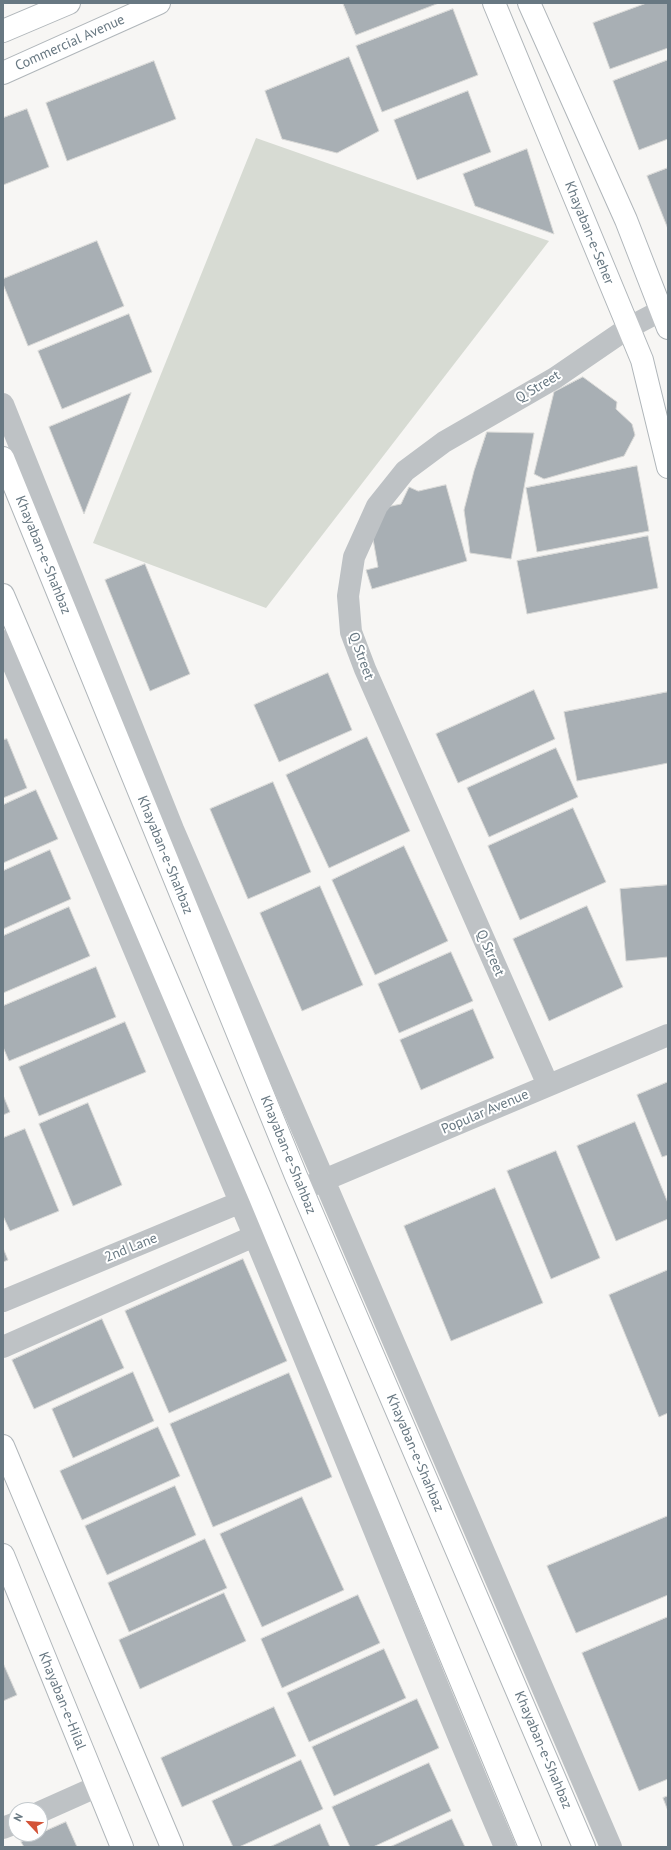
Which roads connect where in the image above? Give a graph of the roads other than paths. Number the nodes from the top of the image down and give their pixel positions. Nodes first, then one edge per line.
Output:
1 (69, 3) edge
2 (159, 3) edge
3 (494, 3) edge
4 (529, 3) edge
5 (3, 31) edge
6 (3, 73) edge
7 (666, 315) edge
8 (628, 328) junction
9 (3, 404) edge
10 (3, 458) edge
11 (668, 467) edge
12 (3, 595) edge
13 (3, 641) edge
14 (668, 1035) edge
15 (548, 1085) junction
16 (323, 1181) junction
17 (302, 1190) junction
18 (260, 1195) junction
19 (240, 1203) junction
20 (264, 1232) junction
21 (3, 1301) edge
22 (3, 1347) edge
23 (3, 1446) edge
24 (3, 1555) edge
25 (96, 1787) junction
26 (48, 1808) edge
27 (122, 1847) edge
28 (172, 1847) edge
29 (505, 1847) edge
30 (530, 1847) edge
31 (584, 1847) edge
32 (610, 1847) edge

1 - 5 main road
2 - 6 main road, Commercial Avenue
3 - 8 main road, Khayaban-e-Seher
4 - 7 main road
7 - 8 street, Q Street
8 - 11 main road, Khayaban-e-Seher
8 - 15 street, Q Street
9 - 16 street
10 - 17 main road, Khayaban-e-Shahbaz
12 - 18 main road
13 - 19 street
14 - 15 street, Popular Avenue
15 - 16 street, Popular Avenue
16 - 17 street, Popular Avenue
16 - 32 street
17 - 31 main road, Khayaban-e-Shahbaz
18 - 19 street, 2nd Lane
18 - 20 main road
19 - 20 street
19 - 21 street, 2nd Lane
20 - 22 street
20 - 29 street
20 - 30 main road
23 - 28 main road
24 - 25 main road, Khayaban-e-Hilal
25 - 26 street
25 - 27 main road, Khayaban-e-Hilal

